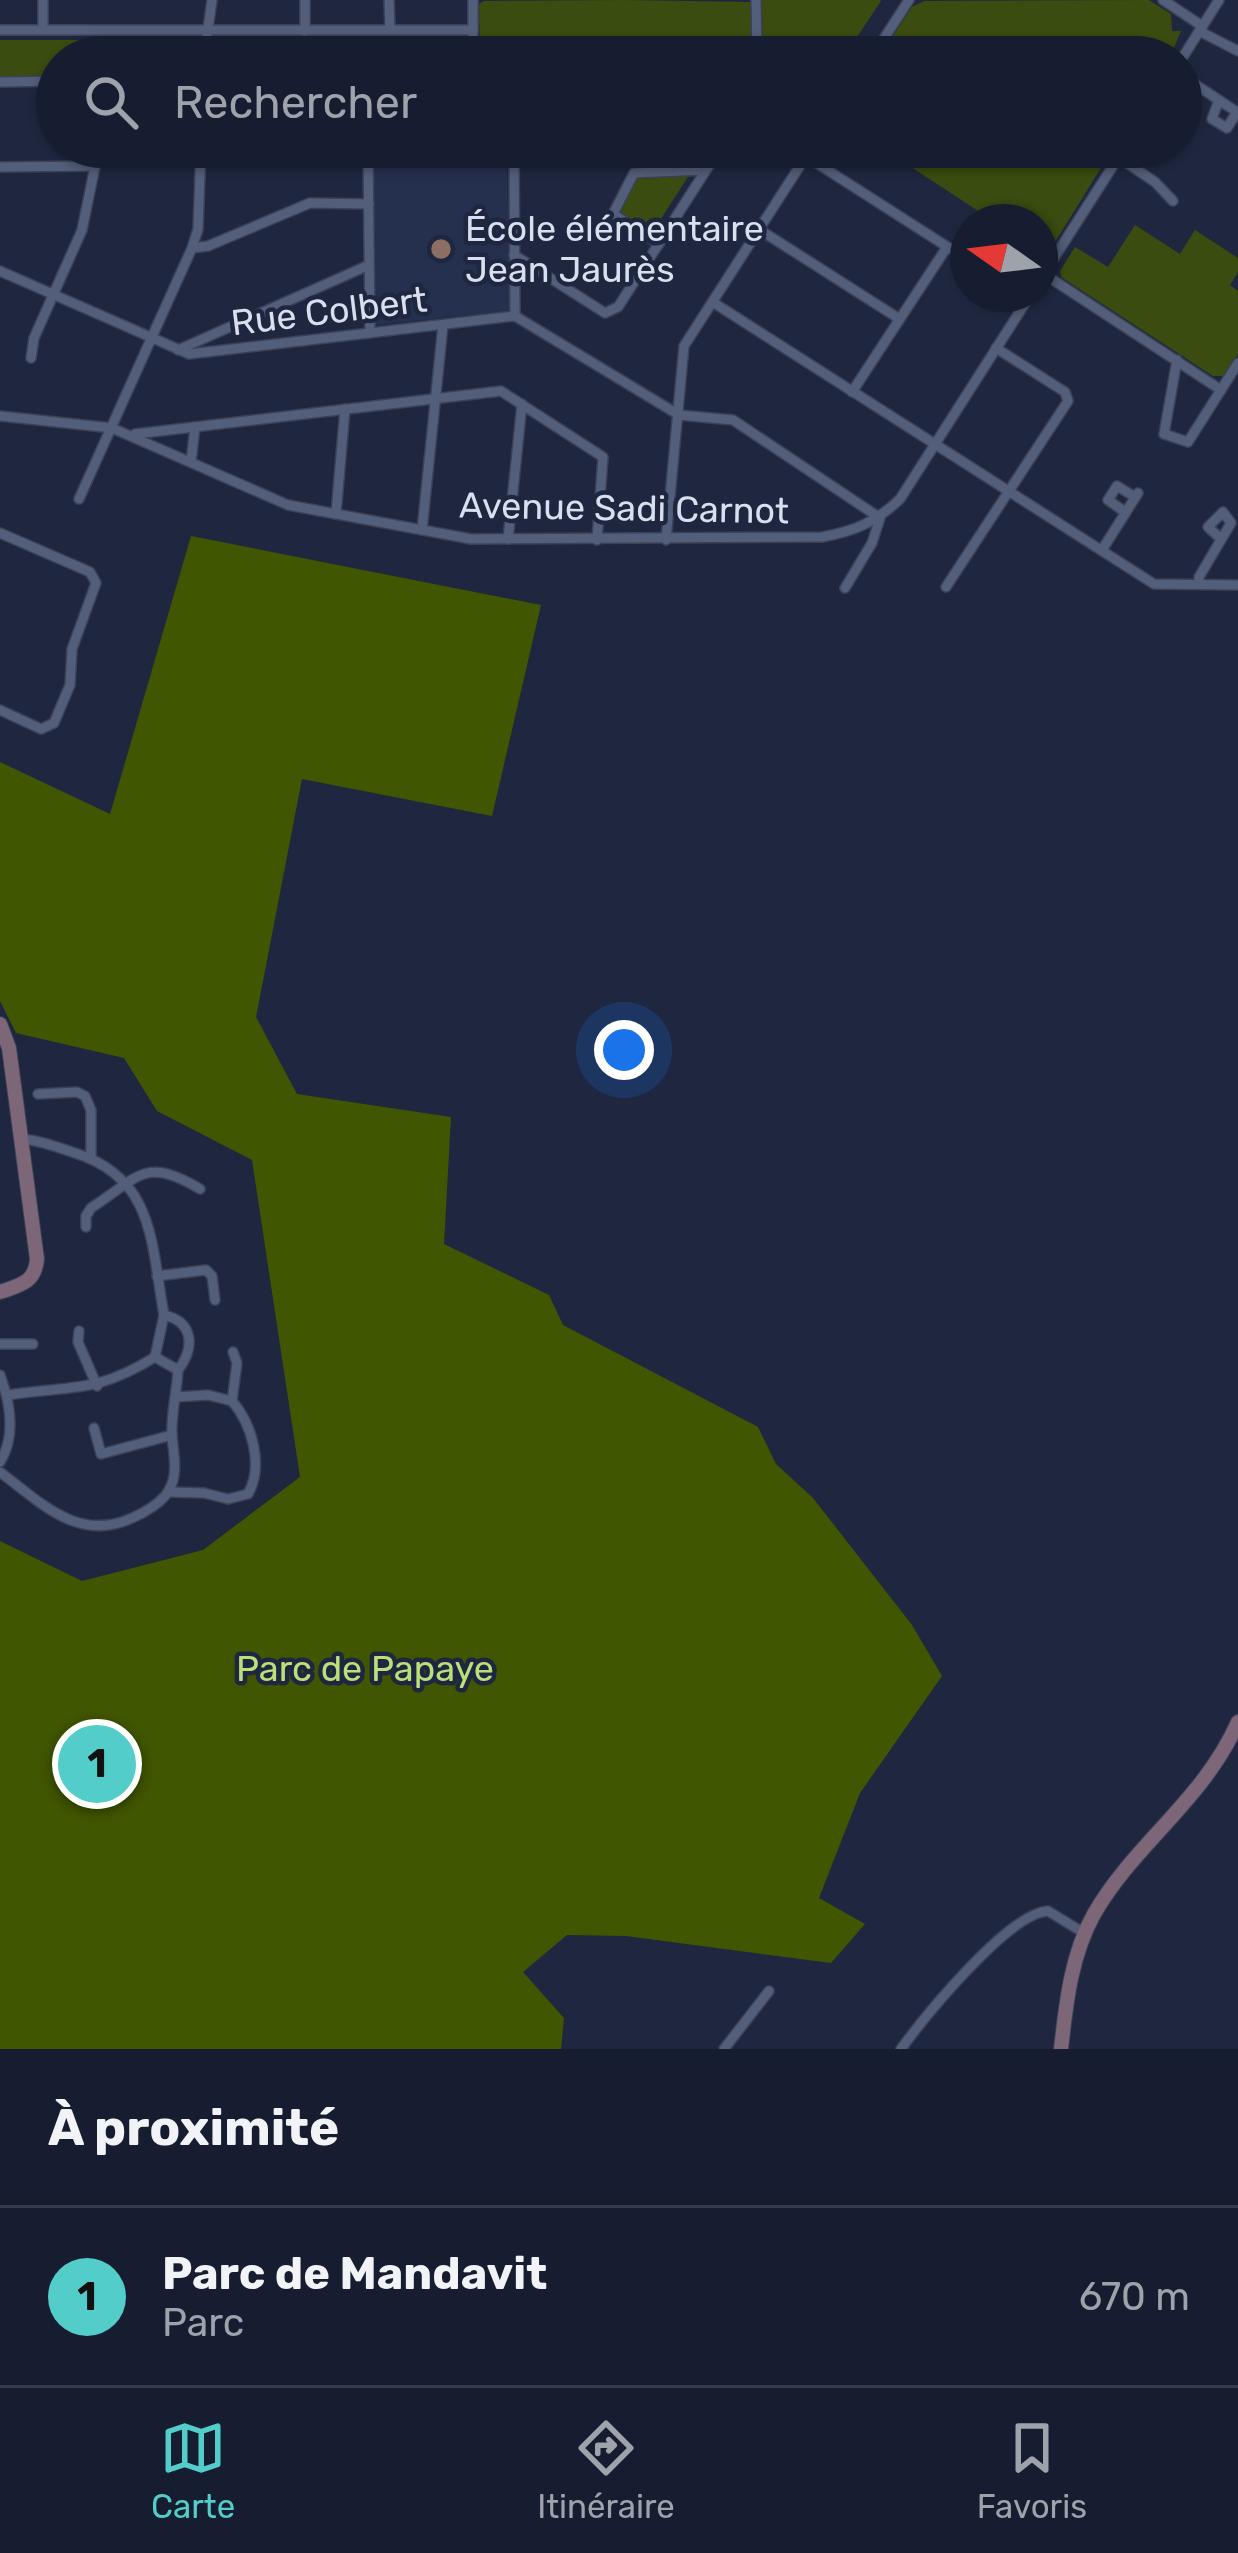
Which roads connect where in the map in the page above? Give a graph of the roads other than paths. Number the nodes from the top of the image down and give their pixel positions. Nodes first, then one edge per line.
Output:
1 (43, 0) edge
2 (212, 0) edge
3 (305, 0) edge
4 (389, 0) edge
5 (473, 0) edge
6 (757, 0) edge
7 (909, 0) edge
8 (1163, 0) edge
9 (1219, 0) edge
10 (1201, 28) junction
11 (43, 29) junction
12 (208, 29) junction
13 (390, 29) junction
14 (0, 30) edge
15 (473, 30) junction
16 (305, 31) junction
17 (207, 36) edge
18 (473, 36) edge
19 (757, 36) edge
20 (885, 36) edge
21 (1196, 36) edge
22 (1238, 51) edge
23 (0, 82) edge
24 (36, 82) edge
25 (1202, 89) edge
26 (1219, 100) dead end
27 (0, 167) edge
28 (36, 167) edge
29 (94, 168) edge
30 (200, 168) edge
31 (368, 168) edge
32 (514, 168) edge
33 (800, 168) edge
34 (833, 168) edge
35 (1112, 168) edge
36 (1140, 168) edge
37 (706, 170) joint
38 (1173, 201) dead end
39 (369, 204) junction
40 (760, 230) junction
41 (659, 244) junction
42 (947, 247) junction
43 (192, 248) junction
44 (950, 249) edge
45 (1058, 252) edge
46 (514, 255) junction
47 (369, 265) junction
48 (0, 271) edge
49 (1058, 287) edge
50 (54, 295) junction
51 (714, 303) junction
52 (1018, 312) edge
53 (515, 316) junction
54 (898, 318) junction
55 (443, 325) junction
56 (370, 333) junction
57 (152, 338) junction
58 (997, 348) junction
59 (178, 350) junction
60 (31, 358) dead end
61 (1177, 360) junction
62 (1238, 363) edge
63 (1221, 390) junction
64 (852, 392) junction
65 (435, 398) junction
66 (522, 404) junction
67 (345, 409) junction
68 (679, 415) junction
69 (0, 416) edge
70 (195, 427) junction
71 (112, 428) junction
72 (130, 434) junction
73 (934, 445) junction
74 (191, 462) junction
75 (1009, 492) junction
76 (79, 499) dead end
77 (1125, 512) junction
78 (337, 514) junction
79 (880, 518) junction
80 (422, 530) junction
81 (0, 532) edge
82 (508, 538) junction
83 (1221, 539) dead end
84 (597, 540) junction
85 (666, 540) junction
86 (1102, 550) junction
87 (1198, 584) junction
88 (1238, 585) edge
89 (946, 587) dead end
90 (845, 588) dead end
91 (0, 710) edge
92 (0, 1024) edge
93 (38, 1094) dead end
94 (20, 1138) junction
95 (92, 1158) junction
96 (128, 1184) junction
97 (200, 1189) dead end
98 (86, 1227) dead end
99 (157, 1276) junction
100 (0, 1292) edge
101 (215, 1300) dead end
102 (164, 1315) junction
103 (79, 1331) dead end
104 (0, 1344) edge
105 (33, 1344) dead end
106 (233, 1352) dead end
107 (155, 1357) junction
108 (178, 1370) junction
109 (0, 1375) edge
110 (97, 1386) junction
111 (8, 1395) junction
112 (176, 1397) junction
113 (232, 1401) junction
114 (94, 1428) dead end
115 (172, 1435) junction
116 (0, 1462) edge
117 (0, 1472) edge
118 (169, 1492) junction
119 (1238, 1722) edge
120 (1084, 1933) junction
121 (769, 1991) dead end
122 (724, 2049) edge
123 (901, 2049) edge
124 (1061, 2049) edge

1 - 11 street
2 - 12 street
3 - 16 street
4 - 13 street
5 - 15 street
6 - 19 street
7 - 20 street
8 - 10 street
9 - 10 street
10 - 21 street
10 - 22 street
11 - 12 street
11 - 14 street
12 - 16 street
12 - 17 street
13 - 15 street
13 - 16 street
15 - 18 street
23 - 24 street
25 - 26 street
27 - 28 street
29 - 50 street
30 - 43 street
31 - 39 street
32 - 46 street
33 - 40 street
34 - 42 street
35 - 45 street
36 - 38 street
37 - 41 street
37 - 41 street
39 - 43 street
39 - 47 street
40 - 51 street
40 - 54 street
41 - 46 street
42 - 44 street
42 - 54 street
43 - 57 street
46 - 53 street
47 - 56 street
47 - 59 street
48 - 50 street, Rue Colbert
49 - 61 street
50 - 57 street, Rue Colbert
50 - 60 street
51 - 64 street
51 - 68 street
52 - 58 street
53 - 55 street, Rue Colbert
53 - 68 street
54 - 64 street
55 - 56 street, Rue Colbert
55 - 65 street
56 - 59 street, Rue Colbert
57 - 59 street, Rue Colbert
57 - 71 street
58 - 73 street
58 - 75 street
61 - 63 street
61 - 63 street
62 - 63 street
64 - 73 street
65 - 66 street
65 - 67 street
65 - 80 street
66 - 82 street
66 - 84 street
67 - 70 street
67 - 78 street
68 - 79 street
68 - 85 street
69 - 71 street, Avenue Sadi Carnot
70 - 72 street
70 - 74 street
71 - 72 street, Avenue Sadi Carnot
71 - 76 street
72 - 74 street, Avenue Sadi Carnot
73 - 75 street
73 - 79 street
74 - 78 street, Avenue Sadi Carnot
75 - 86 street
75 - 89 street
77 - 77 street
77 - 86 street
78 - 80 street, Avenue Sadi Carnot
79 - 85 street, Avenue Sadi Carnot
79 - 90 street
80 - 82 street, Avenue Sadi Carnot
81 - 91 street
82 - 84 street, Avenue Sadi Carnot
83 - 87 street
84 - 85 street, Avenue Sadi Carnot
86 - 87 street
87 - 88 street
92 - 94 street
93 - 95 street
94 - 95 street
94 - 100 street
95 - 96 street
96 - 97 street
96 - 98 street
96 - 99 street
99 - 101 street
99 - 102 street
102 - 107 street
102 - 108 street
103 - 110 street
104 - 105 street
106 - 113 street
107 - 108 street
107 - 110 street
108 - 112 street
109 - 111 street
110 - 111 street
111 - 116 street
112 - 113 street
112 - 115 street
113 - 118 street
114 - 115 street
115 - 118 street
117 - 118 street
119 - 120 street
120 - 123 street
120 - 124 street
121 - 122 street

